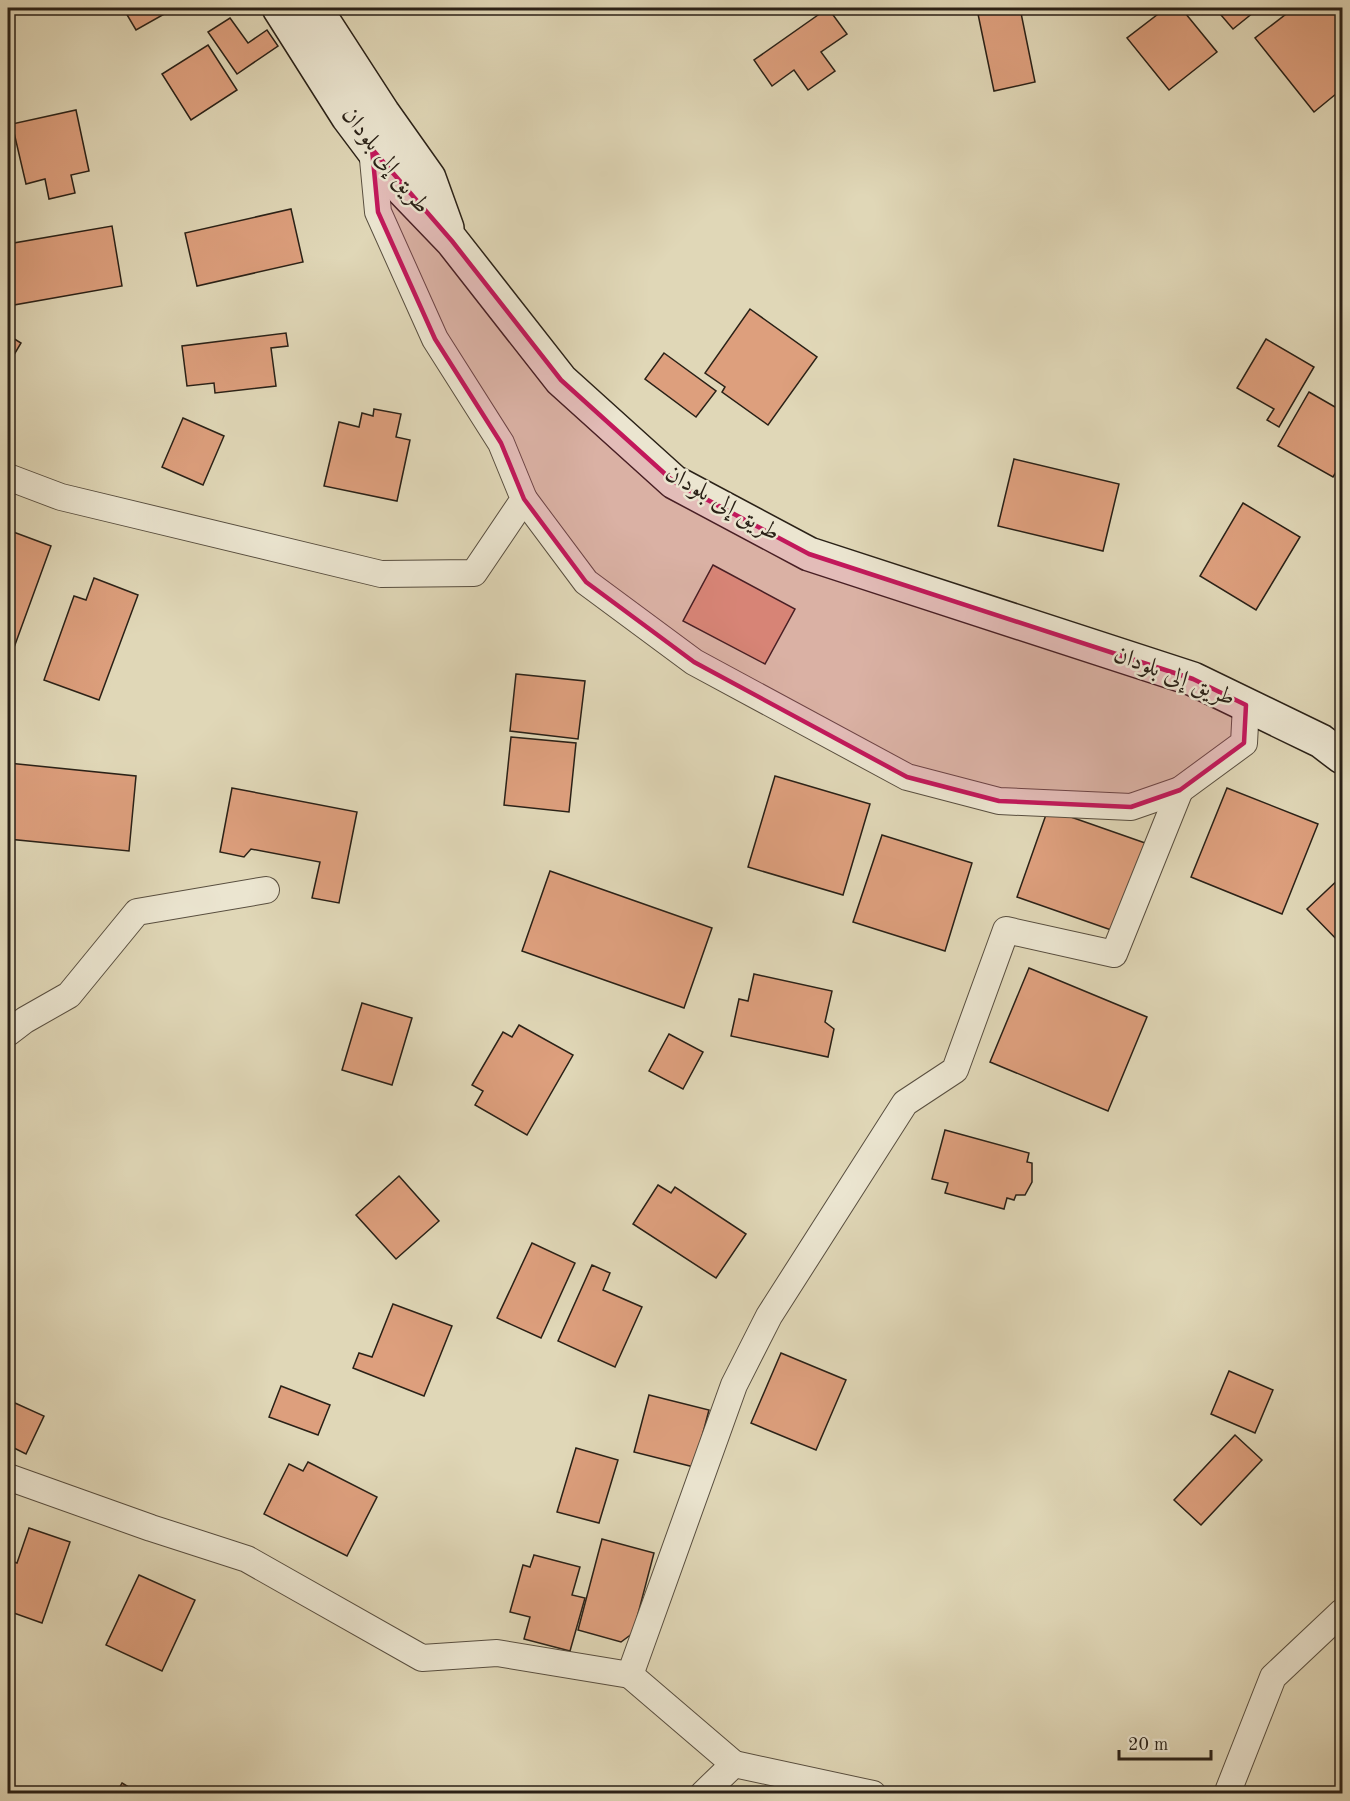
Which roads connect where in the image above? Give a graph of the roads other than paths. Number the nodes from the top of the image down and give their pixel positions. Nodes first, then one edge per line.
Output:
1 (279, 8) edge
2 (315, 8) edge
3 (372, 149) junction
4 (452, 241) junction
5 (8, 477) edge
6 (524, 499) junction
7 (1246, 705) junction
8 (1342, 757) edge
9 (1180, 790) junction
10 (266, 890) dead end
11 (8, 1032) edge
12 (8, 1477) edge
13 (1342, 1612) edge
14 (630, 1675) junction
15 (734, 1764) junction
16 (703, 1794) edge
17 (873, 1794) edge
18 (1227, 1794) edge

1 - 3 main road, طريق إلى بلودان
2 - 4 main road
3 - 4 main road, طريق إلى بلودان
3 - 6 street
4 - 7 main road, طريق إلى بلودان
5 - 6 street
6 - 9 street
7 - 8 main road, طريق إلى بلودان
7 - 9 street
9 - 14 street
10 - 11 street
12 - 14 street
13 - 18 street
14 - 15 street
15 - 16 street
15 - 17 street

